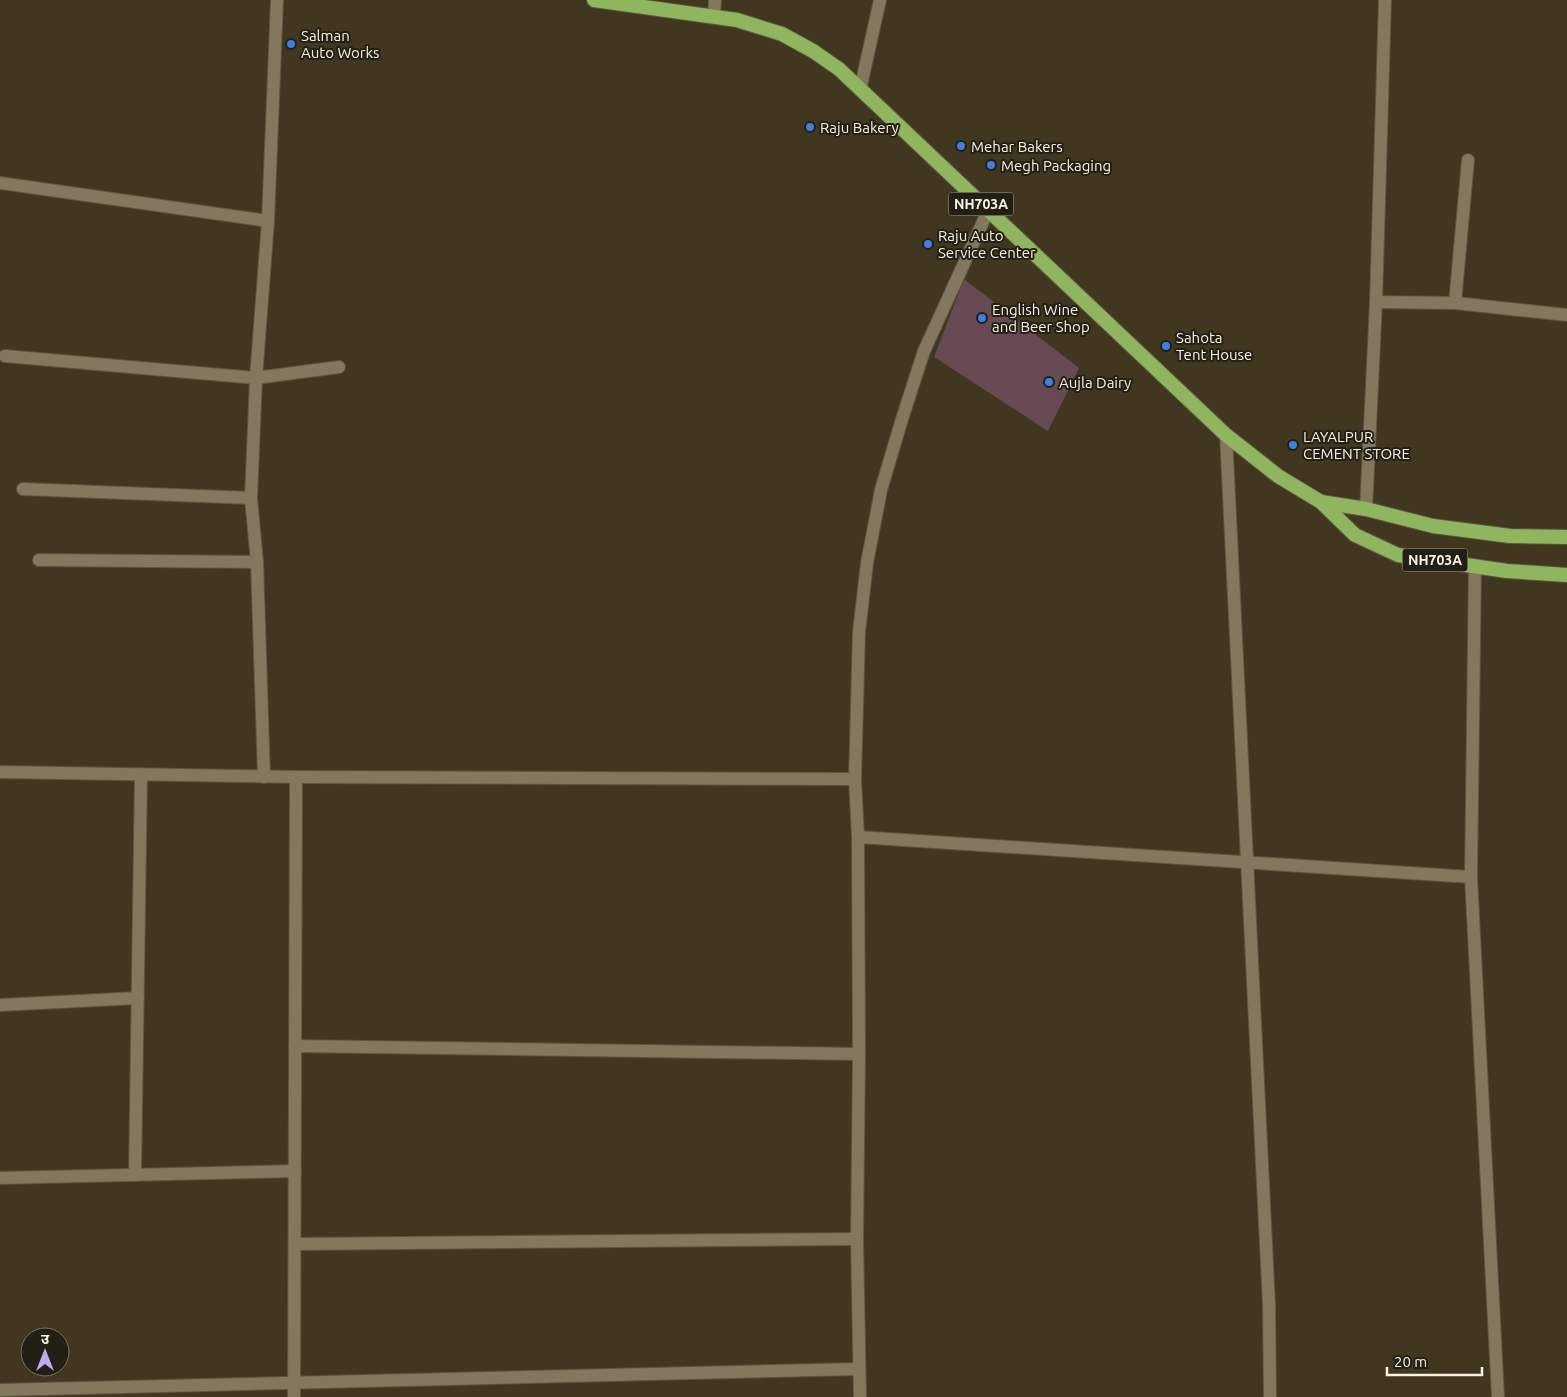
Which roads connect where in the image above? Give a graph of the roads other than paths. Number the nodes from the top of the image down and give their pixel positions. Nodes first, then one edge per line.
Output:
1 (277, 0) edge
2 (594, 0) edge
3 (715, 0) edge
4 (880, 0) edge
5 (1385, 0) edge
6 (714, 17) junction
7 (860, 90) junction
8 (1468, 160) dead end
9 (0, 183) edge
10 (988, 211) junction
11 (268, 221) junction
12 (1376, 302) junction
13 (1455, 303) junction
14 (1567, 315) edge
15 (4, 356) dead end
16 (339, 367) dead end
17 (256, 378) junction
18 (1226, 435) junction
19 (23, 489) dead end
20 (251, 498) junction
21 (1321, 502) junction
22 (1366, 509) junction
23 (1567, 537) edge
24 (39, 560) dead end
25 (258, 562) junction
26 (1475, 566) junction
27 (1567, 575) edge
28 (0, 772) edge
29 (142, 774) junction
30 (264, 776) junction
31 (296, 777) junction
32 (855, 779) junction
33 (858, 837) junction
34 (1247, 864) junction
35 (1471, 877) junction
36 (138, 998) junction
37 (0, 1005) edge
38 (295, 1046) junction
39 (859, 1054) junction
40 (295, 1171) junction
41 (135, 1175) junction
42 (0, 1178) edge
43 (857, 1239) junction
44 (295, 1244) junction
45 (859, 1369) junction
46 (294, 1383) junction
47 (0, 1390) edge
48 (294, 1397) edge
49 (860, 1397) edge
50 (1270, 1397) edge
51 (1498, 1397) edge

1 - 11 street
2 - 6 highway, NH703A
3 - 6 street
4 - 7 street
5 - 12 street
6 - 7 highway, NH703A
7 - 10 highway, NH703A
8 - 13 street
9 - 11 street
10 - 18 highway, NH703A
10 - 32 street
11 - 17 street
12 - 13 street
12 - 22 street
13 - 14 street
15 - 17 street
16 - 17 street
17 - 20 street
18 - 21 highway, NH703A
18 - 34 street
19 - 20 street
20 - 25 street
21 - 22 highway, NH703A
21 - 26 highway, NH703A
22 - 23 highway, NH703A
24 - 25 street
25 - 30 street
26 - 27 highway, NH703A
26 - 35 street
28 - 29 street
29 - 30 street
29 - 36 street
30 - 31 street
31 - 32 street
31 - 38 street
32 - 33 street
33 - 34 street
33 - 39 street
34 - 35 street
34 - 50 street
35 - 51 street
36 - 37 street
36 - 41 street
38 - 39 street
38 - 40 street
39 - 43 street
40 - 41 street
40 - 44 street
41 - 42 street
43 - 44 street
43 - 45 street
44 - 46 street
45 - 46 street
45 - 49 street
46 - 47 street
46 - 48 street

